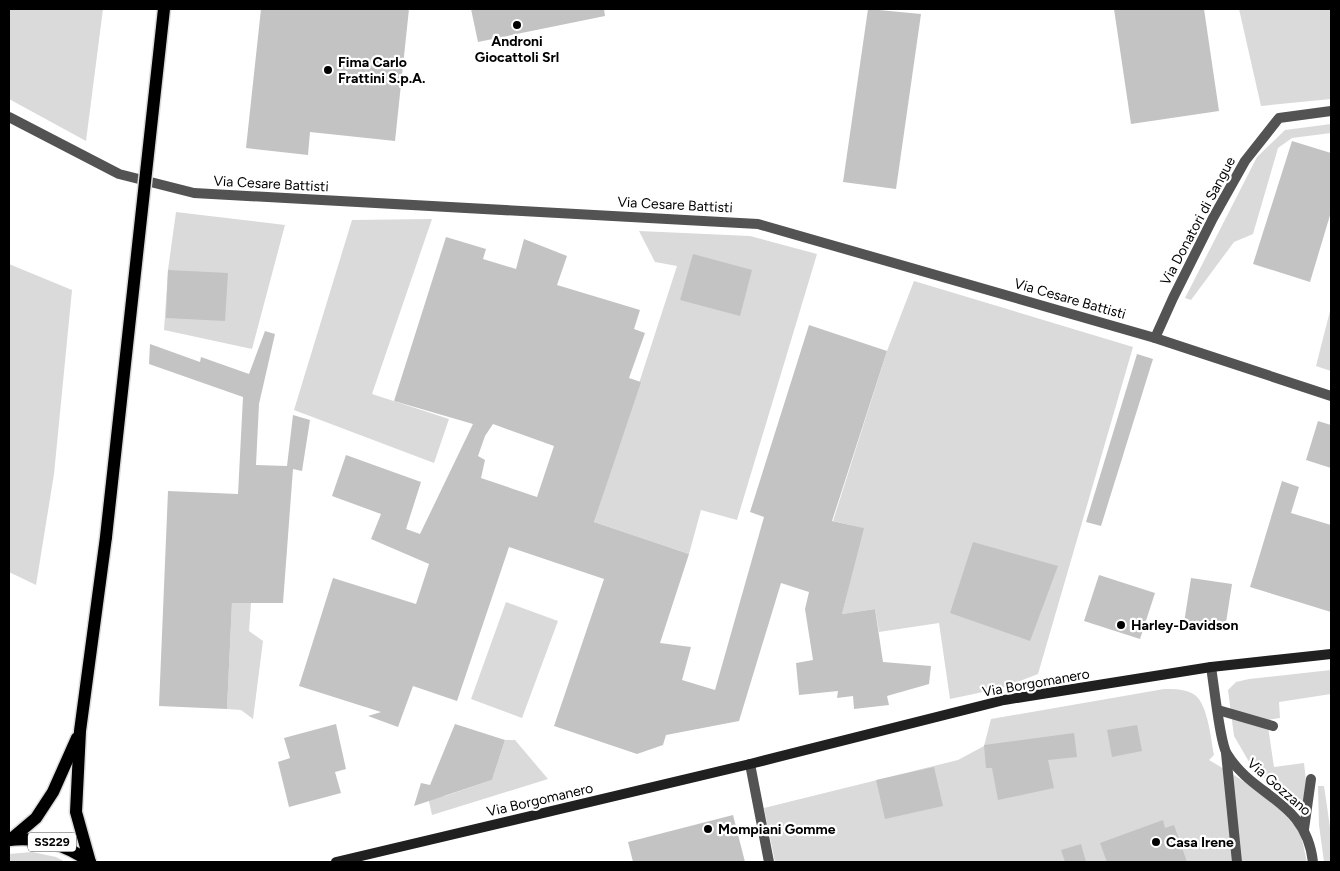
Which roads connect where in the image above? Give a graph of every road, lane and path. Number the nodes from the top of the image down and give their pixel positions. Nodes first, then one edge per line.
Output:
1 (164, 9) edge
2 (1331, 110) edge
3 (9, 117) edge
4 (1155, 338) junction
5 (1331, 396) edge
6 (1331, 654) edge
7 (1211, 667) junction
8 (1218, 710) junction
9 (1273, 726) dead end
10 (80, 731) junction
11 (1226, 752) junction
12 (750, 764) junction
13 (1311, 779) dead end
14 (1304, 828) junction
15 (9, 840) edge
16 (90, 862) edge
17 (336, 862) edge
18 (769, 862) edge
19 (1237, 862) edge
20 (1313, 862) edge

1 - 10 main road, bridge
2 - 4 street, Via Donatori di Sangue
3 - 4 street, Via Cesare Battisti
4 - 5 street, Via Cesare Battisti
6 - 7 main road, Via Borgomanero
7 - 8 street, Via Gozzano
7 - 12 main road, Via Borgomanero
8 - 9 street
8 - 11 street, Via Gozzano
10 - 15 main road
10 - 16 main road
11 - 14 street, Via Gozzano
11 - 19 street, Via Gozzano
12 - 17 main road, Via Borgomanero
12 - 18 street
13 - 14 street, Via Gozzano
14 - 20 street
15 - 16 main road, SS229

